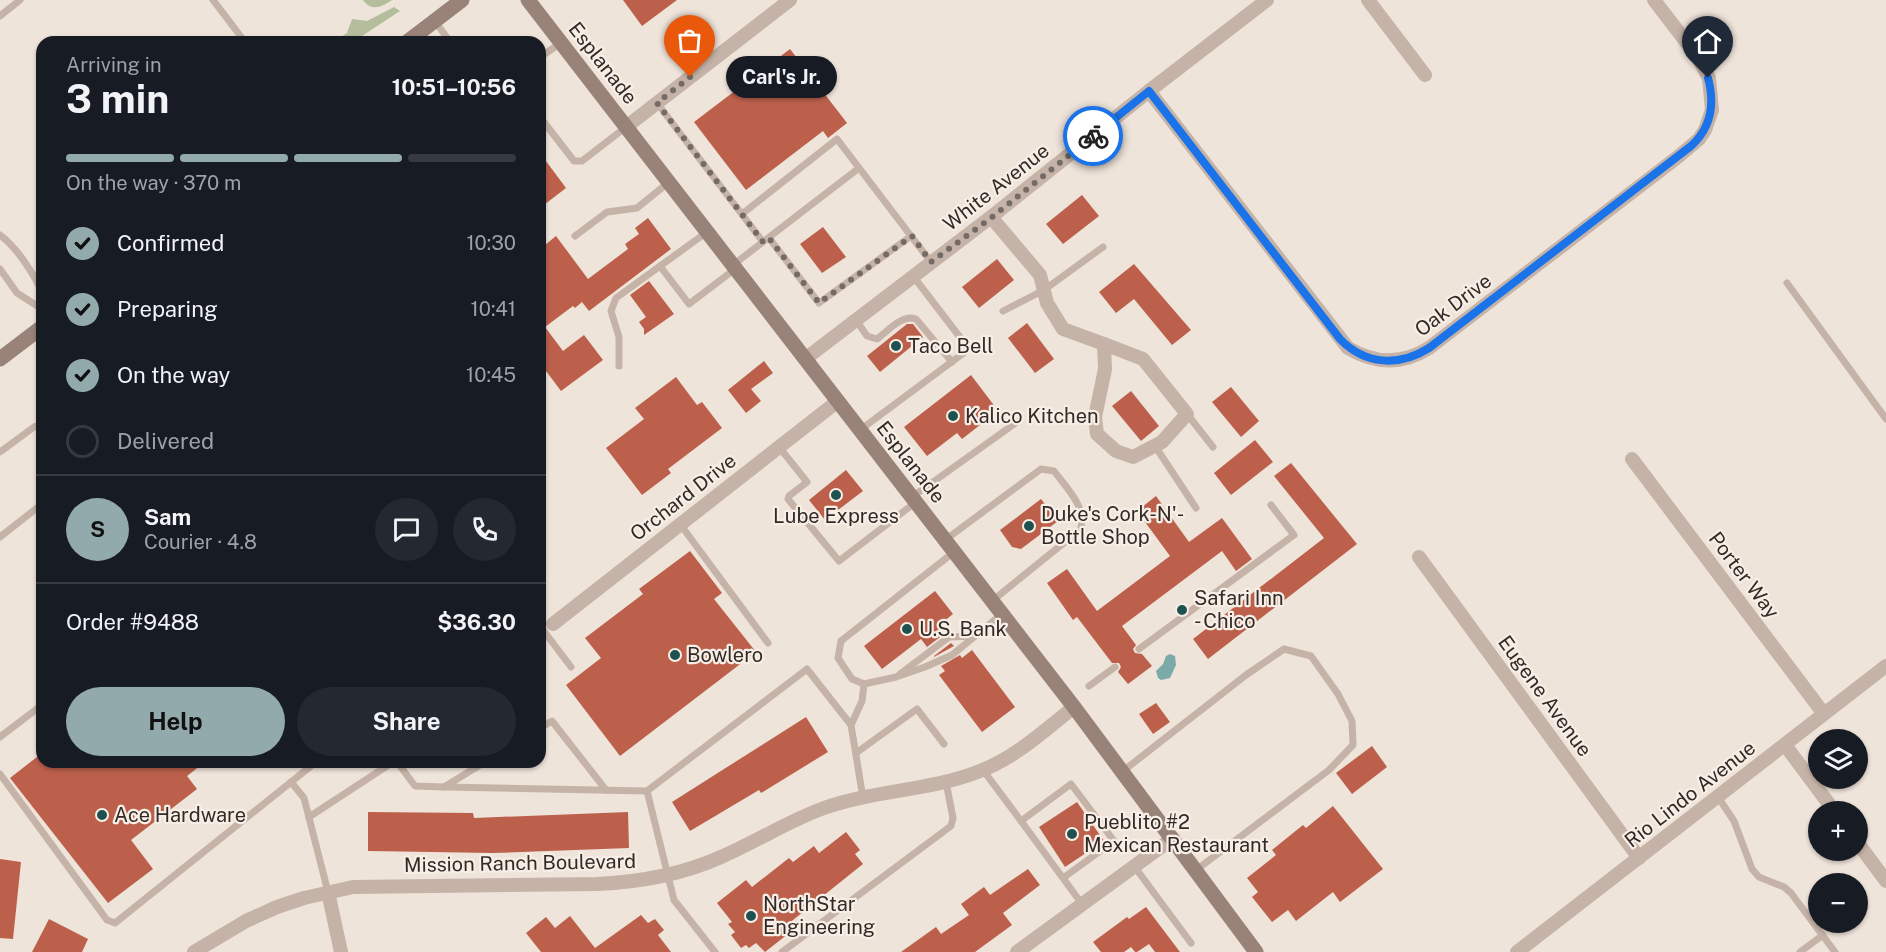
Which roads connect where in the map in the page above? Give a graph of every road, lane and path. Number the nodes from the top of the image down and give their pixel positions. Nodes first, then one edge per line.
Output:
1 (20, 0) edge
2 (213, 0) edge
3 (462, 0) edge
4 (528, 0) edge
5 (790, 0) edge
6 (1267, 0) edge
7 (1368, 0) edge
8 (1654, 0) edge
9 (0, 16) edge
10 (435, 21) junction
11 (240, 36) edge
12 (415, 36) edge
13 (446, 36) edge
14 (561, 43) junction
15 (546, 53) edge
16 (1425, 75) dead end
17 (1149, 91) junction
18 (657, 103) junction
19 (546, 125) edge
20 (626, 127) junction
21 (859, 168) junction
22 (669, 182) junction
23 (742, 214) junction
24 (991, 218) junction
25 (707, 232) junction
26 (0, 235) edge
27 (575, 236) dead end
28 (912, 236) junction
29 (766, 240) junction
30 (1103, 248) dead end
31 (931, 262) junction
32 (660, 266) junction
33 (734, 267) junction
34 (0, 269) edge
35 (913, 276) junction
36 (36, 279) edge
37 (1787, 283) dead end
38 (1044, 290) junction
39 (36, 305) edge
40 (1003, 312) dead end
41 (855, 320) junction
42 (36, 332) edge
43 (1104, 344) junction
44 (0, 359) edge
45 (805, 359) junction
46 (952, 362) junction
47 (619, 366) dead end
48 (838, 401) junction
49 (1187, 414) junction
50 (1886, 419) edge
51 (1017, 422) dead end
52 (36, 426) edge
53 (860, 430) junction
54 (1155, 446) junction
55 (779, 447) junction
56 (1213, 447) dead end
57 (0, 452) edge
58 (1632, 459) dead end
59 (914, 500) junction
60 (1271, 505) dead end
61 (1196, 508) dead end
62 (36, 509) edge
63 (680, 524) junction
64 (0, 537) edge
65 (950, 546) junction
66 (1419, 557) dead end
67 (992, 601) junction
68 (1002, 614) junction
69 (546, 624) edge
70 (546, 628) edge
71 (975, 636) junction
72 (768, 643) dead end
73 (1139, 649) dead end
74 (1886, 666) edge
75 (572, 667) dead end
76 (1115, 667) dead end
77 (896, 677) junction
78 (864, 684) junction
79 (1089, 686) dead end
80 (1074, 707) junction
81 (36, 710) edge
82 (1824, 714) junction
83 (546, 724) edge
84 (851, 725) junction
85 (0, 737) edge
86 (944, 744) dead end
87 (1785, 745) junction
88 (856, 753) junction
89 (308, 768) edge
90 (386, 768) edge
91 (400, 768) edge
92 (475, 768) edge
93 (982, 770) junction
94 (1123, 771) junction
95 (0, 774) edge
96 (291, 782) junction
97 (946, 782) junction
98 (444, 787) junction
99 (606, 790) junction
100 (647, 791) junction
101 (1719, 797) junction
102 (863, 798) junction
103 (1827, 801) edge
104 (309, 817) junction
105 (1021, 821) junction
106 (1173, 838) junction
107 (1868, 857) edge
108 (1639, 858) junction
109 (1134, 866) junction
110 (1196, 870) junction
111 (668, 875) junction
112 (1063, 878) junction
113 (1886, 881) edge
114 (328, 892) junction
115 (1082, 904) junction
116 (1822, 935) junction
117 (1191, 943) dead end
118 (194, 952) edge
119 (341, 952) edge
120 (715, 952) edge
121 (782, 952) edge
122 (1017, 952) edge
123 (1256, 952) edge
124 (1517, 952) edge
125 (1800, 952) edge
126 (1835, 952) edge

1 - 9 lane
2 - 11 lane
3 - 10 main road
4 - 14 main road, Esplanade
5 - 18 street
6 - 17 street, White Avenue
7 - 16 street
8 - 17 street, Oak Drive
10 - 12 main road
10 - 13 lane
14 - 15 lane
14 - 20 main road, Esplanade
17 - 24 street, White Avenue
18 - 20 street
18 - 23 lane
19 - 20 lane
20 - 22 main road, Esplanade
21 - 23 lane
21 - 28 lane
21 - 29 lane
22 - 25 main road, Esplanade
22 - 27 lane
23 - 29 lane
24 - 31 street, White Avenue
24 - 38 street
25 - 32 lane
25 - 33 main road, Esplanade
26 - 36 lane
28 - 29 lane
28 - 31 lane
29 - 33 lane
30 - 38 lane
31 - 35 street, White Avenue
32 - 33 lane
32 - 47 lane
33 - 45 main road, Esplanade
34 - 39 lane
35 - 41 street, White Avenue
35 - 46 lane
37 - 50 lane
38 - 40 lane
38 - 43 street
41 - 45 street, White Avenue
41 - 46 lane
42 - 44 main road
43 - 49 street
43 - 54 street
45 - 48 main road, Esplanade
46 - 53 lane
48 - 53 main road, Esplanade
48 - 55 street, Orchard Drive
49 - 54 street
49 - 56 lane
51 - 59 lane
52 - 57 lane
53 - 59 main road, Esplanade
54 - 61 lane
55 - 59 lane
55 - 63 street, Orchard Drive
58 - 82 street, Porter Way
59 - 65 main road, Esplanade
60 - 73 lane
62 - 64 lane
63 - 69 street, Orchard Drive
63 - 72 lane
65 - 67 main road, Esplanade
65 - 67 lane
65 - 78 lane
66 - 108 street, Eugene Avenue
67 - 68 main road, Esplanade
68 - 71 lane
68 - 80 main road, Esplanade
70 - 75 lane
71 - 77 lane
71 - 77 lane
74 - 82 street, Rio Lindo Avenue
76 - 79 lane
77 - 78 lane
78 - 84 lane
80 - 93 street, Mission Ranch Boulevard
80 - 94 main road, Esplanade
81 - 85 lane
82 - 87 street, Rio Lindo Avenue
83 - 99 lane
84 - 88 lane
84 - 100 lane
86 - 88 lane
87 - 101 street, Rio Lindo Avenue
87 - 103 street
88 - 102 lane
89 - 96 lane
90 - 104 lane
91 - 98 lane
92 - 98 lane
93 - 97 street, Mission Ranch Boulevard
93 - 105 lane
94 - 106 main road, Esplanade
94 - 110 lane
95 - 96 lane
96 - 104 lane
97 - 102 street, Mission Ranch Boulevard
97 - 121 lane
98 - 99 lane
99 - 100 lane
100 - 111 lane
101 - 108 street, Rio Lindo Avenue
101 - 116 lane
102 - 111 street, Mission Ranch Boulevard
104 - 114 lane
105 - 112 lane
105 - 112 lane
106 - 109 street
106 - 110 main road, Esplanade
107 - 113 street
108 - 124 street, Rio Lindo Avenue
109 - 115 street
109 - 117 lane
110 - 123 main road, Esplanade
111 - 114 street, Mission Ranch Boulevard
111 - 120 lane
112 - 115 lane
114 - 118 street, Mission Ranch Boulevard
114 - 119 street
115 - 122 street
116 - 125 lane
116 - 126 lane

